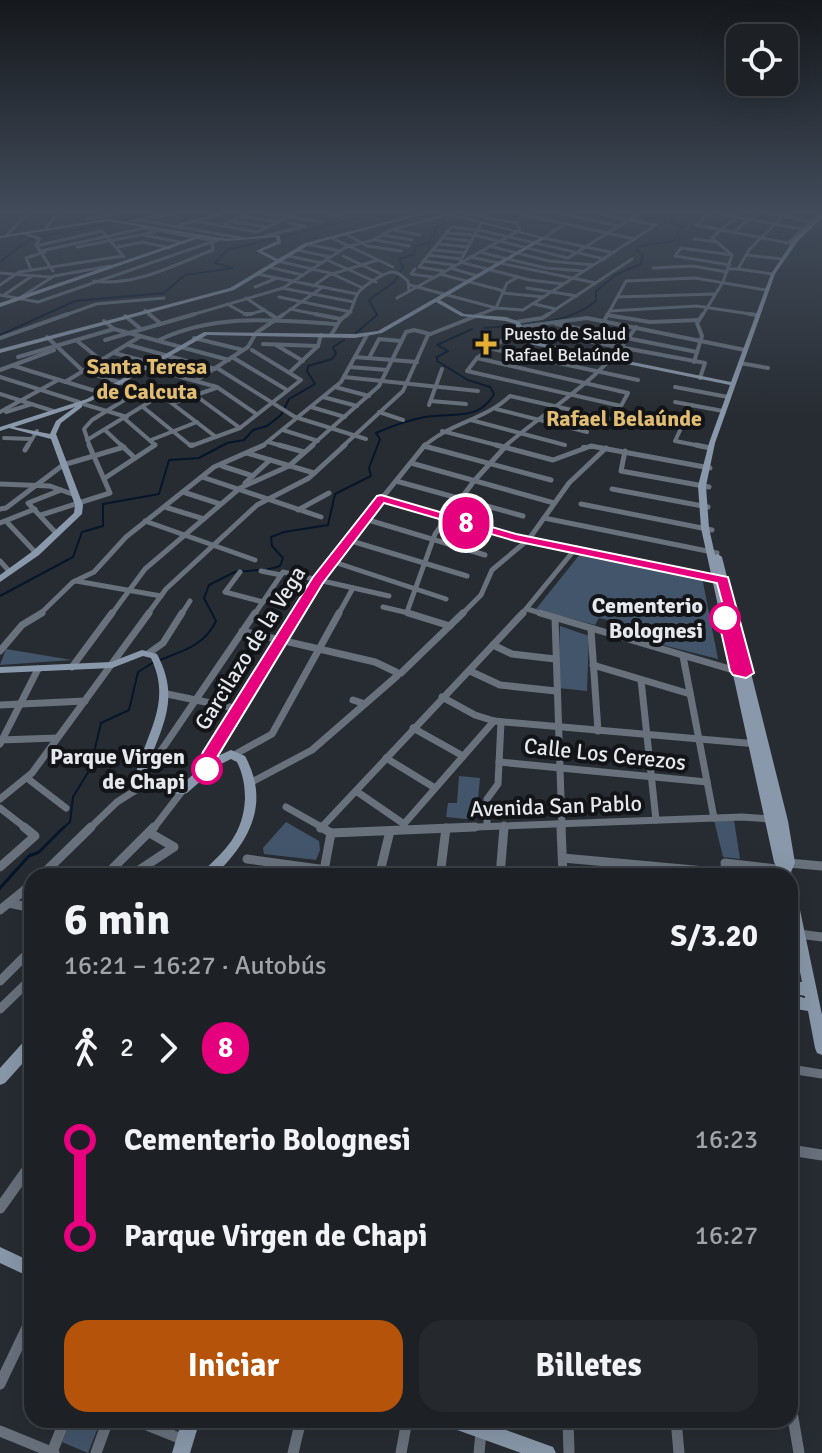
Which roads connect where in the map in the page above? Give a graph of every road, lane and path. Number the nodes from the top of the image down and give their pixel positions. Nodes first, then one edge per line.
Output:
1 (23, 280) edge
2 (47, 280) edge
3 (61, 280) edge
4 (72, 280) edge
5 (91, 280) edge
6 (98, 280) edge
7 (125, 280) edge
8 (273, 280) edge
9 (287, 280) edge
10 (322, 280) edge
11 (344, 280) edge
12 (371, 280) edge
13 (379, 280) edge
14 (407, 280) edge
15 (427, 280) edge
16 (462, 280) edge
17 (472, 280) edge
18 (513, 280) edge
19 (530, 280) joint
20 (573, 280) edge
21 (583, 280) edge
22 (601, 280) edge
23 (673, 280) edge
24 (697, 280) edge
25 (724, 280) edge
26 (770, 280) edge
27 (94, 281) junction
28 (245, 281) joint
29 (293, 281) junction
30 (66, 282) junction
31 (376, 282) junction
32 (468, 282) junction
33 (541, 282) joint
34 (299, 283) junction
35 (596, 283) junction
36 (722, 283) junction
37 (565, 284) junction
38 (410, 285) junction
39 (418, 285) junction
40 (313, 286) junction
41 (79, 287) junction
42 (255, 287) junction
43 (323, 287) junction
44 (233, 288) junction
45 (282, 288) junction
46 (363, 288) junction
47 (527, 288) junction
48 (85, 290) dead end
49 (289, 290) junction
50 (556, 290) junction
51 (766, 290) junction
52 (408, 291) junction
53 (503, 292) junction
54 (218, 293) junction
55 (265, 293) junction
56 (312, 294) junction
57 (357, 294) junction
58 (715, 294) junction
59 (523, 295) junction
60 (1, 296) edge
61 (577, 296) junction
62 (22, 297) junction
63 (279, 297) dead end
64 (545, 297) junction
65 (617, 297) junction
66 (164, 298) dead end
67 (201, 298) junction
68 (247, 298) junction
69 (397, 298) dead end
70 (440, 300) junction
71 (301, 302) junction
72 (354, 302) junction
73 (183, 303) junction
74 (229, 303) junction
75 (534, 304) junction
76 (0, 305) edge
77 (164, 307) junction
78 (708, 307) junction
79 (212, 308) junction
80 (496, 308) junction
81 (290, 309) junction
82 (145, 310) junction
83 (265, 310) junction
84 (555, 310) dead end
85 (351, 312) junction
86 (196, 313) junction
87 (243, 313) junction
88 (757, 315) junction
89 (125, 316) junction
90 (606, 316) junction
91 (277, 317) junction
92 (473, 317) junction
93 (178, 318) junction
94 (224, 318) junction
95 (699, 320) junction
96 (104, 321) junction
97 (271, 322) junction
98 (339, 322) junction
99 (162, 323) junction
100 (309, 323) junction
101 (549, 323) junction
102 (518, 325) junction
103 (636, 327) junction
104 (114, 329) junction
105 (141, 329) junction
106 (128, 332) junction
107 (235, 332) junction
108 (97, 333) junction
109 (256, 333) junction
110 (268, 333) junction
111 (430, 334) junction
112 (321, 335) junction
113 (331, 335) junction
114 (367, 335) junction
115 (142, 336) junction
116 (47, 337) junction
117 (0, 338) edge
118 (194, 338) junction
119 (506, 338) junction
120 (630, 339) junction
121 (76, 340) junction
122 (105, 340) junction
123 (159, 340) junction
124 (401, 341) junction
125 (701, 341) junction
126 (272, 344) junction
127 (129, 345) junction
128 (179, 346) junction
129 (226, 346) junction
130 (262, 346) junction
131 (318, 346) junction
132 (56, 347) junction
133 (493, 349) junction
134 (243, 350) junction
135 (252, 350) junction
136 (623, 350) junction
137 (745, 350) junction
138 (0, 351) edge
139 (117, 352) junction
140 (697, 352) junction
141 (164, 355) junction
142 (355, 357) junction
143 (231, 358) junction
144 (369, 358) junction
145 (477, 358) junction
146 (392, 360) junction
147 (101, 361) junction
148 (303, 361) junction
149 (614, 361) junction
150 (417, 362) junction
151 (694, 362) junction
152 (25, 363) junction
153 (740, 363) junction
154 (148, 365) junction
155 (14, 366) junction
156 (350, 367) junction
157 (216, 368) junction
158 (768, 368) dead end
159 (442, 369) dead end
160 (0, 370) edge
161 (387, 370) junction
162 (83, 371) junction
163 (137, 372) junction
164 (290, 372) junction
165 (603, 372) junction
166 (0, 377) edge
167 (344, 377) junction
168 (700, 378) junction
169 (58, 380) junction
170 (638, 380) dead end
171 (195, 381) junction
172 (382, 381) junction
173 (65, 382) junction
174 (120, 382) junction
175 (407, 383) junction
176 (587, 383) junction
177 (732, 384) junction
178 (435, 386) junction
179 (217, 387) junction
180 (335, 387) junction
181 (675, 387) dead end
182 (142, 389) junction
183 (39, 390) junction
184 (287, 390) junction
185 (478, 391) dead end
186 (102, 393) junction
187 (0, 394) edge
188 (161, 395) junction
189 (195, 395) junction
190 (571, 395) junction
191 (369, 396) junction
192 (323, 397) junction
193 (728, 397) junction
194 (20, 401) junction
195 (84, 402) junction
196 (270, 402) junction
197 (675, 402) dead end
198 (173, 403) junction
199 (32, 404) junction
200 (466, 404) dead end
201 (692, 405) junction
202 (357, 406) junction
203 (143, 407) junction
204 (311, 407) junction
205 (557, 408) junction
206 (496, 409) junction
207 (107, 410) junction
208 (53, 411) junction
209 (150, 411) junction
210 (723, 411) junction
211 (0, 412) edge
212 (379, 412) junction
213 (255, 413) junction
214 (345, 417) junction
215 (126, 418) junction
216 (297, 418) junction
217 (611, 419) dead end
218 (403, 420) dead end
219 (469, 420) junction
220 (541, 420) junction
221 (197, 422) junction
222 (131, 424) junction
223 (240, 428) junction
224 (331, 428) junction
225 (4, 429) edge
226 (283, 430) junction
227 (106, 431) junction
228 (173, 431) junction
229 (442, 431) junction
230 (587, 432) dead end
231 (523, 434) junction
232 (35, 435) junction
233 (353, 435) junction
234 (53, 437) junction
235 (216, 437) junction
236 (366, 439) dead end
237 (87, 440) junction
238 (151, 440) junction
239 (318, 441) junction
240 (268, 442) junction
241 (565, 445) dead end
242 (424, 446) junction
243 (124, 447) junction
244 (504, 448) junction
245 (606, 448) junction
246 (710, 448) junction
247 (291, 449) junction
248 (25, 450) dead end
249 (625, 451) junction
250 (304, 452) junction
251 (246, 453) junction
252 (94, 457) junction
253 (135, 458) junction
254 (272, 461) junction
255 (411, 463) junction
256 (489, 463) junction
257 (63, 465) junction
258 (220, 465) junction
259 (289, 466) junction
260 (707, 466) junction
261 (314, 473) junction
262 (253, 476) junction
263 (202, 477) junction
264 (105, 478) junction
265 (551, 480) dead end
266 (0, 481) edge
267 (396, 481) junction
268 (476, 481) junction
269 (35, 486) junction
270 (705, 487) junction
271 (240, 488) junction
272 (612, 489) dead end
273 (61, 490) junction
274 (183, 492) junction
275 (329, 493) dead end
276 (77, 498) junction
277 (265, 499) junction
278 (381, 499) junction
279 (462, 499) junction
280 (554, 503) junction
281 (220, 504) junction
282 (581, 504) dead end
283 (165, 507) junction
284 (705, 507) junction
285 (0, 509) edge
286 (35, 509) junction
287 (298, 510) junction
288 (41, 515) junction
289 (523, 516) dead end
290 (321, 517) dead end
291 (448, 518) junction
292 (544, 518) junction
293 (204, 519) junction
294 (365, 519) junction
295 (145, 521) junction
296 (3, 522) edge
297 (708, 529) junction
298 (57, 534) junction
299 (186, 535) junction
300 (432, 539) junction
301 (529, 539) junction
302 (348, 540) junction
303 (214, 545) junction
304 (576, 548) junction
305 (714, 552) junction
306 (36, 553) junction
307 (485, 555) dead end
308 (255, 560) dead end
309 (0, 561) edge
310 (331, 561) junction
311 (424, 563) junction
312 (261, 571) dead end
313 (10, 572) junction
314 (240, 572) dead end
315 (281, 575) junction
316 (467, 576) dead end
317 (0, 579) edge
318 (719, 579) junction
319 (318, 580) junction
320 (74, 581) junction
321 (353, 588) junction
322 (414, 589) junction
323 (129, 590) junction
324 (161, 596) junction
325 (389, 596) dead end
326 (446, 599) dead end
327 (190, 601) dead end
328 (263, 602) junction
329 (383, 607) dead end
330 (527, 609) junction
331 (407, 612) junction
332 (555, 618) junction
333 (450, 626) junction
334 (591, 630) junction
335 (242, 631) junction
336 (282, 639) junction
337 (493, 645) junction
338 (321, 648) junction
339 (0, 651) edge
340 (151, 654) junction
341 (683, 656) junction
342 (555, 659) junction
343 (112, 665) junction
344 (593, 665) junction
345 (72, 667) junction
346 (38, 669) junction
347 (0, 670) edge
348 (470, 671) junction
349 (742, 672) junction
350 (398, 674) junction
351 (641, 680) junction
352 (556, 691) junction
353 (167, 694) junction
354 (690, 694) junction
355 (442, 697) junction
356 (196, 699) junction
357 (353, 700) dead end
358 (85, 701) junction
359 (365, 704) junction
360 (0, 705) edge
361 (18, 705) junction
362 (239, 709) junction
363 (498, 721) junction
364 (558, 726) junction
365 (413, 728) junction
366 (598, 731) junction
367 (647, 735) junction
368 (57, 738) junction
369 (699, 739) junction
370 (1, 742) edge
371 (760, 744) junction
372 (234, 755) junction
373 (463, 756) junction
374 (386, 758) junction
375 (499, 762) junction
376 (559, 767) junction
377 (202, 773) junction
378 (650, 776) junction
379 (27, 778) junction
380 (707, 782) junction
381 (250, 783) junction
382 (144, 785) junction
383 (435, 788) junction
384 (160, 789) junction
385 (183, 790) junction
386 (356, 791) junction
387 (0, 799) edge
388 (286, 807) dead end
389 (0, 808) edge
390 (66, 808) dead end
391 (714, 818) junction
392 (656, 820) junction
393 (777, 820) junction
394 (561, 823) junction
395 (487, 825) junction
396 (504, 825) junction
397 (404, 827) junction
398 (446, 828) junction
399 (320, 829) junction
400 (390, 831) junction
401 (150, 833) junction
402 (331, 833) junction
403 (563, 858) junction
404 (247, 859) dead end
405 (1, 864) edge
406 (615, 864) junction
407 (822, 866) edge
408 (49, 868) edge
409 (113, 868) edge
410 (142, 868) edge
411 (213, 868) edge
412 (296, 868) edge
413 (325, 868) edge
414 (381, 868) edge
415 (441, 868) edge
416 (501, 868) edge
417 (563, 868) edge
418 (615, 868) edge
419 (656, 868) edge
420 (726, 868) edge
421 (785, 868) edge
422 (24, 891) edge
423 (19, 895) junction
424 (24, 896) edge
425 (9, 903) junction
426 (24, 906) edge
427 (0, 910) edge
428 (798, 929) edge
429 (822, 937) edge
430 (798, 940) edge
431 (24, 957) edge
432 (0, 981) edge
433 (24, 986) edge
434 (798, 988) edge
435 (810, 990) junction
436 (798, 1003) edge
437 (813, 1006) junction
438 (0, 1009) edge
439 (821, 1041) edge
440 (24, 1052) edge
441 (798, 1070) edge
442 (822, 1074) edge
443 (0, 1078) edge
444 (798, 1151) edge
445 (822, 1155) edge
446 (24, 1174) edge
447 (0, 1208) edge
448 (0, 1255) edge
449 (24, 1266) edge
450 (24, 1334) edge
451 (0, 1384) edge
452 (62, 1428) edge
453 (105, 1428) edge
454 (149, 1428) edge
455 (299, 1428) edge
456 (406, 1428) edge
457 (467, 1428) edge
458 (476, 1428) edge
459 (568, 1428) edge
460 (677, 1428) edge
461 (795, 1428) edge
462 (0, 1431) edge
463 (183, 1447) edge
464 (53, 1452) edge
465 (96, 1453) edge
466 (293, 1453) edge
467 (401, 1453) edge
468 (479, 1453) edge
469 (547, 1453) edge
470 (569, 1453) edge
471 (679, 1453) edge
472 (799, 1453) edge

1 - 60 street
2 - 62 street
3 - 30 street
4 - 30 street
5 - 27 street
6 - 27 street
7 - 27 street
8 - 42 street
9 - 29 street
10 - 40 street
11 - 46 street
12 - 31 street
13 - 31 street
14 - 38 street
15 - 39 street
16 - 32 street
17 - 32 street
18 - 53 street
19 - 33 street
19 - 47 street
20 - 37 street
21 - 35 street
22 - 35 street
23 - 65 street
24 - 36 street
25 - 36 street
26 - 51 street
27 - 41 street
28 - 42 street
28 - 44 street
29 - 34 street
29 - 45 street
30 - 62 street
31 - 46 street
32 - 53 street
32 - 70 street
33 - 37 street
34 - 40 street
34 - 49 street
35 - 61 street
36 - 51 street
36 - 58 street
37 - 50 street
38 - 39 street
38 - 52 street
39 - 52 street
39 - 70 street
40 - 43 street
41 - 48 street
41 - 62 street
42 - 55 street
43 - 56 street
43 - 57 street
44 - 54 street
44 - 68 street
45 - 49 street
45 - 55 street
46 - 57 street
47 - 50 street
47 - 59 street
49 - 56 street
50 - 61 street
50 - 64 street
51 - 88 street
52 - 69 street
53 - 59 street
53 - 80 street
54 - 67 street
54 - 74 street
55 - 68 street
56 - 71 street
56 - 72 street
57 - 72 street
58 - 65 street
58 - 78 street
59 - 64 street
60 - 62 street
61 - 75 street
62 - 76 street
63 - 71 street
64 - 75 street
65 - 90 street
66 - 117 street
67 - 73 street
67 - 79 street
68 - 74 street
68 - 83 street
70 - 80 street
70 - 92 street
70 - 114 street
71 - 81 street
71 - 85 street
72 - 85 street
73 - 77 street
73 - 86 street
74 - 79 street
74 - 87 street
75 - 80 street
77 - 82 street
77 - 93 street
78 - 88 street
78 - 90 street
78 - 95 street
79 - 86 street
79 - 94 street
80 - 92 street
81 - 91 street
81 - 98 street
82 - 89 street
82 - 99 street
83 - 87 street
83 - 91 street
84 - 102 street
85 - 98 street
86 - 93 street
87 - 94 street
88 - 137 street
89 - 96 street
89 - 105 street
90 - 95 street
90 - 101 street
90 - 103 street
91 - 97 street
91 - 100 street
92 - 102 street
92 - 111 street
93 - 99 street
94 - 97 street
94 - 123 street
95 - 125 street
96 - 104 street
96 - 116 street
97 - 100 street
97 - 109 street
98 - 100 street
98 - 113 street
99 - 105 street
99 - 115 street
101 - 102 street
101 - 120 street
102 - 119 street
102 - 136 street
103 - 120 street
103 - 125 street
104 - 106 street
104 - 108 street
105 - 106 street
106 - 115 street
106 - 122 street
107 - 109 street
107 - 118 street
107 - 129 street
108 - 121 street
108 - 122 street
109 - 110 street
109 - 134 street
110 - 112 street
110 - 130 street
111 - 124 street
111 - 150 street
112 - 113 street
112 - 131 street
113 - 114 street
114 - 142 street
115 - 123 street
115 - 127 street
116 - 132 street
116 - 138 street
118 - 128 street
118 - 129 street
119 - 133 street
119 - 149 street
120 - 136 street
120 - 140 street
121 - 132 street
121 - 147 street
122 - 139 street
123 - 128 street
124 - 144 street
124 - 146 street
125 - 137 street
125 - 140 street
126 - 130 street
126 - 131 street
126 - 148 street
127 - 139 street
127 - 141 street
128 - 141 street
128 - 143 street
129 - 134 street
130 - 135 street
131 - 148 street
132 - 152 street
132 - 152 street
132 - 162 street
133 - 145 street
133 - 165 street
134 - 143 street
135 - 143 street
135 - 164 street
136 - 149 street
136 - 151 street
137 - 153 street
139 - 147 street
139 - 154 street
140 - 151 street
141 - 154 street
141 - 157 street
142 - 144 street
142 - 156 street
143 - 157 street
143 - 184 street
144 - 146 street
145 - 176 street
145 - 190 street
146 - 150 street
146 - 161 street
147 - 162 street
147 - 163 street
148 - 164 street
149 - 165 street
149 - 168 street
150 - 175 street
151 - 168 street
152 - 155 street
153 - 158 street
153 - 177 street
154 - 163 street
154 - 171 street
155 - 160 street
155 - 169 street
156 - 161 street
156 - 167 street
157 - 171 street
157 - 196 street
159 - 178 street
161 - 172 street
162 - 173 street
162 - 174 street
163 - 174 street
164 - 184 street
165 - 170 street
165 - 176 street
166 - 183 street
167 - 172 street
167 - 180 street
168 - 177 street
169 - 173 street
169 - 183 street
171 - 179 street
172 - 175 street
172 - 191 street
173 - 186 street
174 - 182 street
174 - 186 street
175 - 178 street
175 - 212 street
176 - 190 street
176 - 190 street
177 - 193 street
178 - 185 street
178 - 200 street
179 - 189 street
179 - 213 street
180 - 191 street
180 - 192 street
181 - 193 street
182 - 188 street
182 - 207 street
183 - 194 street
183 - 195 street
184 - 196 street
186 - 195 street
187 - 194 street
188 - 198 street
188 - 203 street
189 - 198 street
189 - 223 street
190 - 205 street
191 - 202 street
192 - 202 street
192 - 204 street
193 - 210 street
194 - 199 street
194 - 211 street
195 - 207 street
195 - 208 street
195 - 234 street
196 - 213 street
196 - 216 street
197 - 201 street
198 - 221 street
199 - 208 street
199 - 211 street
201 - 210 street
201 - 246 street
202 - 214 street
203 - 209 street
203 - 215 street
204 - 214 street
204 - 216 street
205 - 206 street
205 - 217 street
205 - 220 street
206 - 219 street
206 - 220 street
207 - 215 street
207 - 237 street
208 - 225 street
209 - 215 street
209 - 228 street
210 - 246 street
212 - 218 street
212 - 233 street
213 - 223 street
214 - 224 street
215 - 222 street
215 - 227 street
216 - 224 street
216 - 226 street
219 - 229 street
219 - 231 street
220 - 230 street
220 - 231 street
221 - 228 street
221 - 235 street
222 - 227 street
222 - 238 street
223 - 235 street
224 - 233 street
224 - 239 street
225 - 232 street
226 - 239 street
226 - 240 street
227 - 237 street
227 - 243 street
228 - 235 street
228 - 238 street
229 - 242 street
229 - 244 street
231 - 241 street
231 - 244 street
232 - 234 street
232 - 248 street
233 - 236 street
233 - 261 street
234 - 257 street
237 - 252 street
238 - 253 street
239 - 250 street
240 - 247 street
240 - 251 street
242 - 255 street
242 - 256 street
243 - 252 street
243 - 253 street
244 - 245 street
244 - 256 street
245 - 249 street
245 - 280 street
246 - 260 street
247 - 250 street
247 - 254 street
249 - 260 street
249 - 270 street
250 - 259 street
251 - 254 street
251 - 258 street
252 - 257 street
252 - 264 street
253 - 264 street
254 - 259 street
254 - 262 street
255 - 267 street
255 - 268 street
256 - 265 street
256 - 268 street
257 - 269 street
257 - 276 street
258 - 262 street
258 - 263 street
259 - 261 street
259 - 271 street
260 - 270 street
261 - 277 street
262 - 271 street
263 - 271 street
263 - 274 street
264 - 276 street
266 - 269 street
267 - 278 street
267 - 279 street
268 - 279 street
268 - 280 street
269 - 273 street
269 - 285 street
270 - 284 street
271 - 277 street
271 - 281 street
272 - 284 street
273 - 276 street
273 - 286 street
274 - 281 street
274 - 283 street
275 - 287 street
276 - 288 street
276 - 298 street
277 - 287 street
277 - 303 street
278 - 291 street
278 - 294 street
279 - 289 street
279 - 291 street
280 - 292 street
281 - 293 street
282 - 297 street
283 - 293 street
283 - 295 street
284 - 297 street
286 - 288 street
286 - 296 street
287 - 290 street
288 - 298 street
291 - 300 street
291 - 301 street
292 - 301 street
292 - 305 street
293 - 299 street
294 - 300 street
294 - 302 street
295 - 299 street
295 - 320 street
296 - 306 street
297 - 305 street
298 - 306 street
299 - 303 street
299 - 323 street
300 - 307 street
300 - 311 street
301 - 304 street
301 - 333 street
302 - 310 street
302 - 311 street
303 - 308 street
303 - 324 street
304 - 318 street
304 - 330 street
305 - 318 street
306 - 313 street
309 - 313 street
310 - 319 street, Garcilazo de la Vega
310 - 322 street, Garcilazo de la Vega
311 - 316 street
311 - 322 street
312 - 315 street
313 - 317 street
314 - 328 street
315 - 319 street
315 - 328 street
318 - 349 street
319 - 321 street
319 - 336 street, Garcilazo de la Vega
320 - 323 street
320 - 339 street
321 - 325 street
321 - 338 street
322 - 326 street, Garcilazo de la Vega
322 - 331 street
323 - 324 street
323 - 345 street
324 - 343 street
327 - 340 street
328 - 335 street
329 - 331 street
330 - 332 street
330 - 337 street
331 - 333 street
332 - 334 street
332 - 342 street
333 - 350 street
334 - 341 street
334 - 344 street
335 - 336 street
335 - 356 street
336 - 338 street
336 - 362 street, Garcilazo de la Vega
337 - 342 street
337 - 348 street
338 - 350 street
338 - 372 street
340 - 343 street
340 - 353 street
341 - 349 street
341 - 354 street
342 - 352 street
343 - 345 street
343 - 358 street
344 - 351 street
344 - 366 street
345 - 346 street
346 - 347 street
346 - 361 street
348 - 352 street
348 - 355 street
349 - 371 street
350 - 359 street
351 - 354 street
351 - 367 street
352 - 364 street
353 - 356 street
353 - 382 street
354 - 369 street
355 - 363 street
355 - 365 street
356 - 362 street
356 - 384 street
357 - 359 street
358 - 361 street
358 - 368 street
359 - 381 street
360 - 361 street
361 - 370 street
362 - 377 street, Garcilazo de la Vega
363 - 364 street
363 - 373 street
363 - 375 street
364 - 366 street
364 - 376 street
365 - 373 street
365 - 374 street
366 - 367 street
367 - 369 street
367 - 378 street
368 - 370 street
368 - 379 street
369 - 371 street
369 - 380 street
371 - 393 street
372 - 377 street
372 - 381 street
373 - 383 street
374 - 383 street
374 - 386 street
375 - 376 street, Calle Los Cerezos
375 - 395 street
376 - 378 street, Calle Los Cerezos
376 - 394 street
377 - 385 street
378 - 380 street, Calle Los Cerezos
378 - 392 street
379 - 387 street
379 - 390 street
380 - 391 street
381 - 411 street
382 - 384 street
382 - 408 street
383 - 397 street
384 - 385 street
385 - 401 street
386 - 397 street
386 - 399 street
388 - 399 street
389 - 405 street
391 - 392 street, Avenida San Pablo
391 - 393 street, Avenida San Pablo
392 - 394 street, Avenida San Pablo
393 - 421 street
394 - 396 street, Avenida San Pablo
394 - 403 street
395 - 396 street, Avenida San Pablo
395 - 398 street, Avenida San Pablo
396 - 416 street
397 - 398 street, Avenida San Pablo
397 - 400 street, Avenida San Pablo
398 - 415 street
399 - 402 street
400 - 402 street, Avenida San Pablo
400 - 414 street
401 - 409 street
401 - 410 street
402 - 413 street
403 - 406 street
403 - 417 street
404 - 412 street
406 - 418 street
406 - 419 street
407 - 421 street
420 - 421 street
422 - 423 street
423 - 424 street
423 - 425 street
425 - 426 street
425 - 427 street
428 - 429 street
430 - 435 street
431 - 432 street
433 - 438 street
434 - 435 street
435 - 437 street
436 - 437 street
437 - 439 street
440 - 443 street
441 - 442 street
444 - 445 street
446 - 447 street
448 - 449 street
450 - 451 street
452 - 464 street
453 - 465 street
454 - 463 street
455 - 466 street
456 - 467 street
457 - 468 street
458 - 469 street
459 - 470 street
460 - 471 street
461 - 472 street
462 - 464 street

